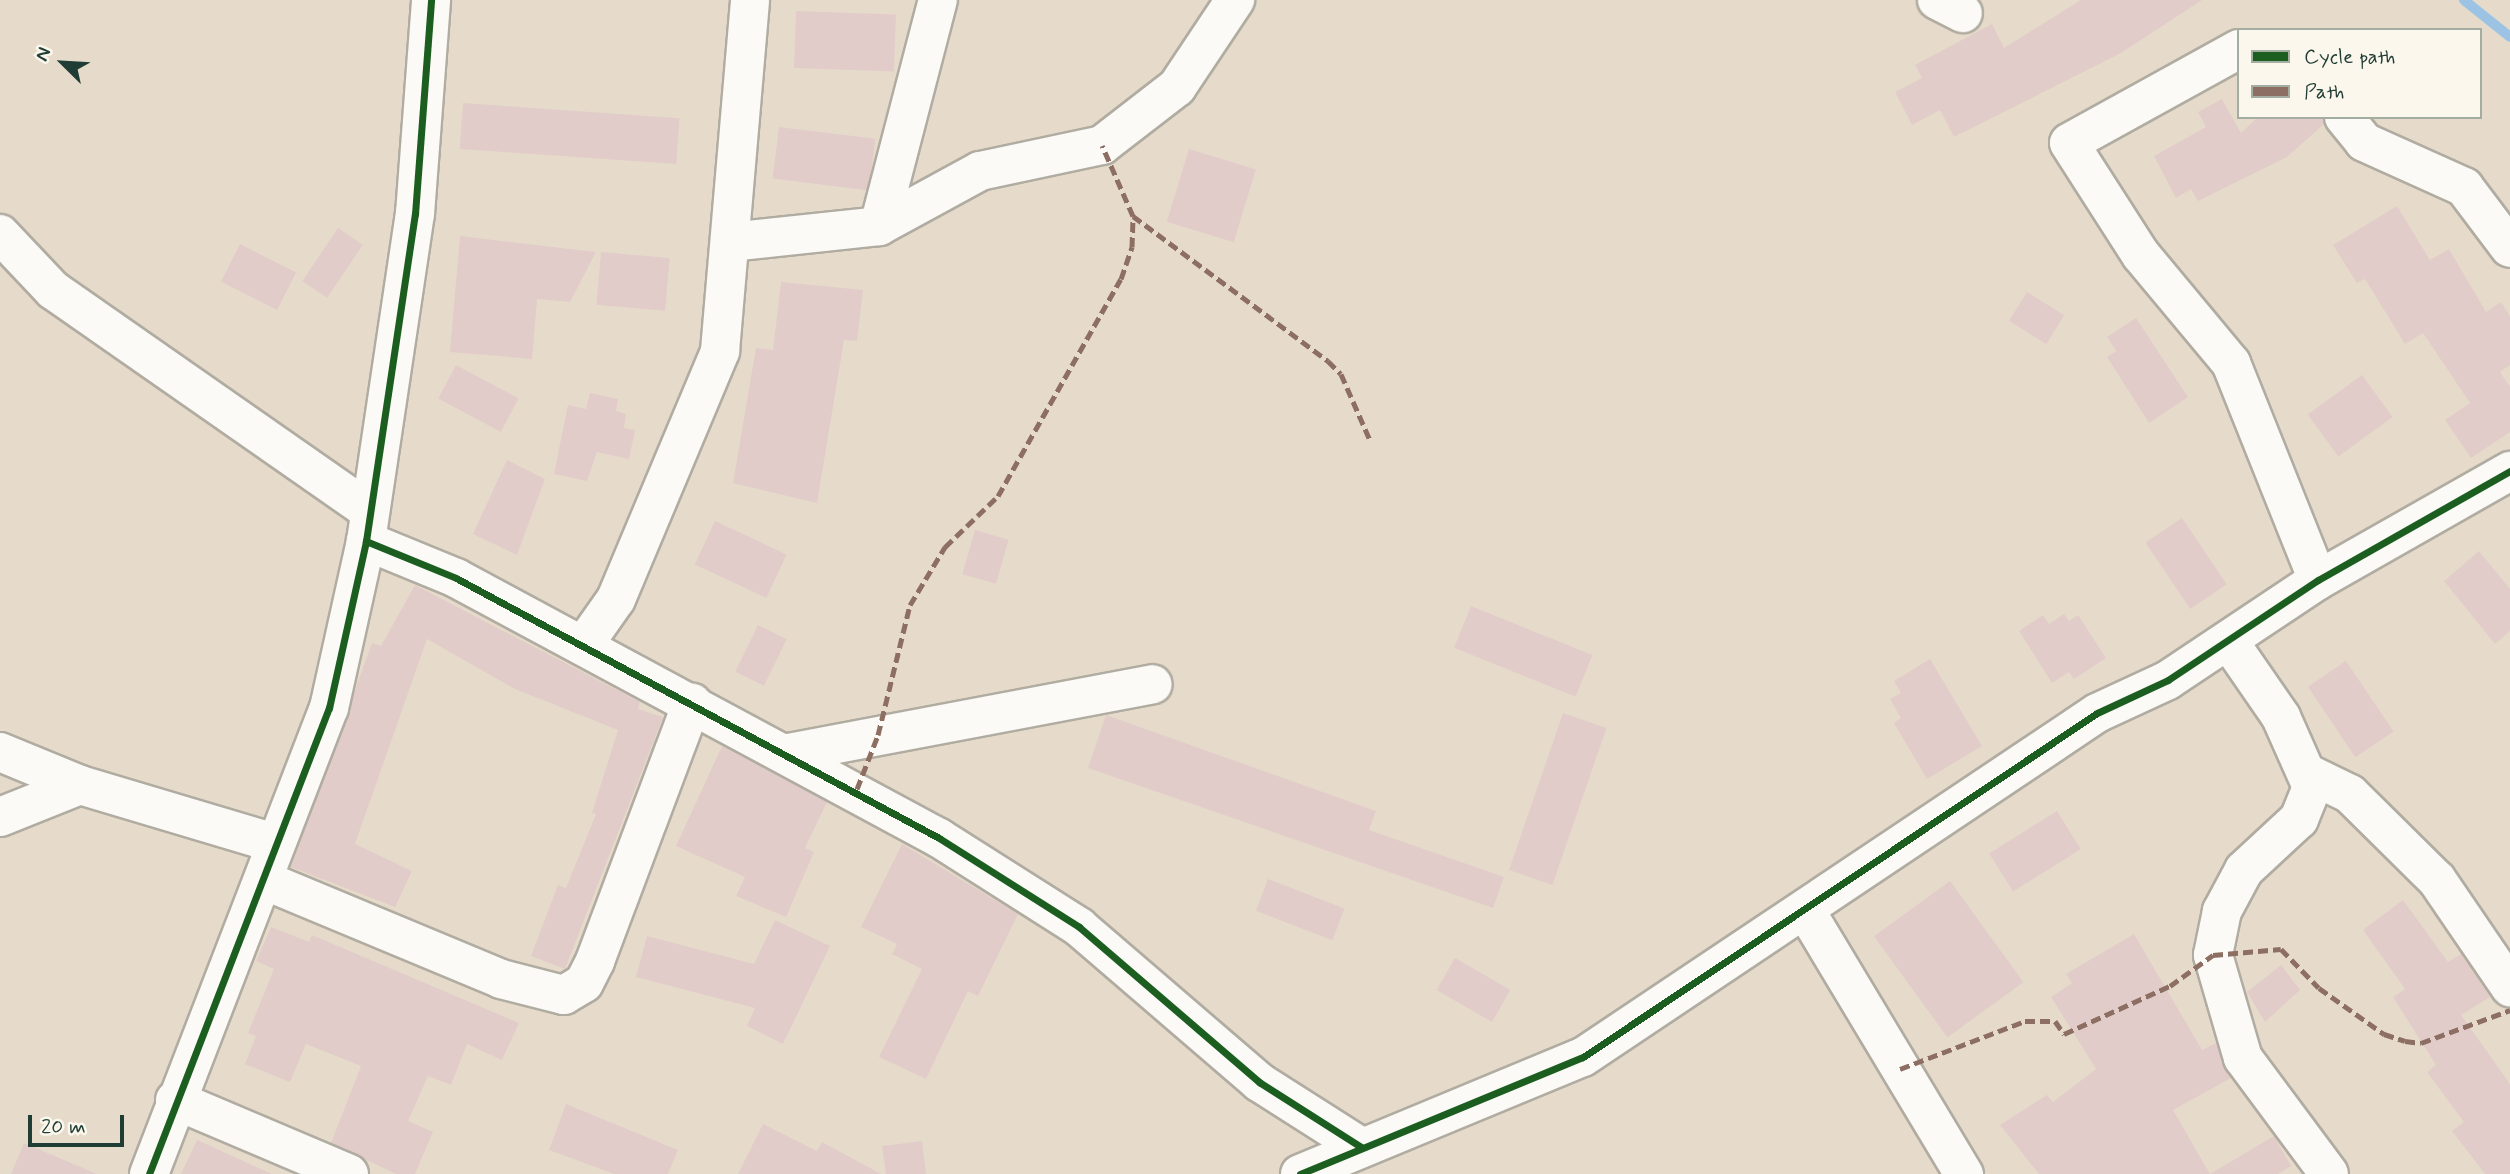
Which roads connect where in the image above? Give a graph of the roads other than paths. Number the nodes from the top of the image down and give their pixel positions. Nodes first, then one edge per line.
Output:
1 (431, 0) edge
2 (750, 0) edge
3 (938, 0) edge
4 (1235, 0) edge
5 (2237, 50) edge
6 (2346, 119) edge
7 (879, 226) junction
8 (0, 234) edge
9 (730, 242) junction
10 (2510, 248) edge
11 (2510, 471) edge
12 (366, 524) junction
13 (2318, 580) junction
14 (2230, 643) junction
15 (583, 646) junction
16 (1153, 684) dead end
17 (692, 703) junction
18 (0, 752) edge
19 (789, 753) junction
20 (2307, 773) junction
21 (80, 785) junction
22 (0, 817) edge
23 (274, 843) junction
24 (266, 881) junction
25 (1807, 913) junction
26 (2510, 987) edge
27 (175, 1100) junction
28 (1361, 1146) junction
29 (149, 1174) edge
30 (349, 1174) edge
31 (1300, 1174) edge
32 (1964, 1174) edge
33 (2329, 1174) edge

1 - 12 street
2 - 9 street
3 - 7 street
4 - 7 street
5 - 13 street
6 - 10 street
7 - 9 street
8 - 12 street
9 - 15 street
11 - 13 street
12 - 15 street
12 - 23 street
13 - 14 street
14 - 20 street
14 - 25 street
15 - 17 street
16 - 19 street
17 - 19 street
17 - 24 street
18 - 21 street
19 - 28 street
20 - 26 street
20 - 33 street
21 - 22 street
21 - 23 street
23 - 24 street
24 - 27 street
25 - 28 street
25 - 32 street
27 - 29 street
27 - 30 street
28 - 31 street

